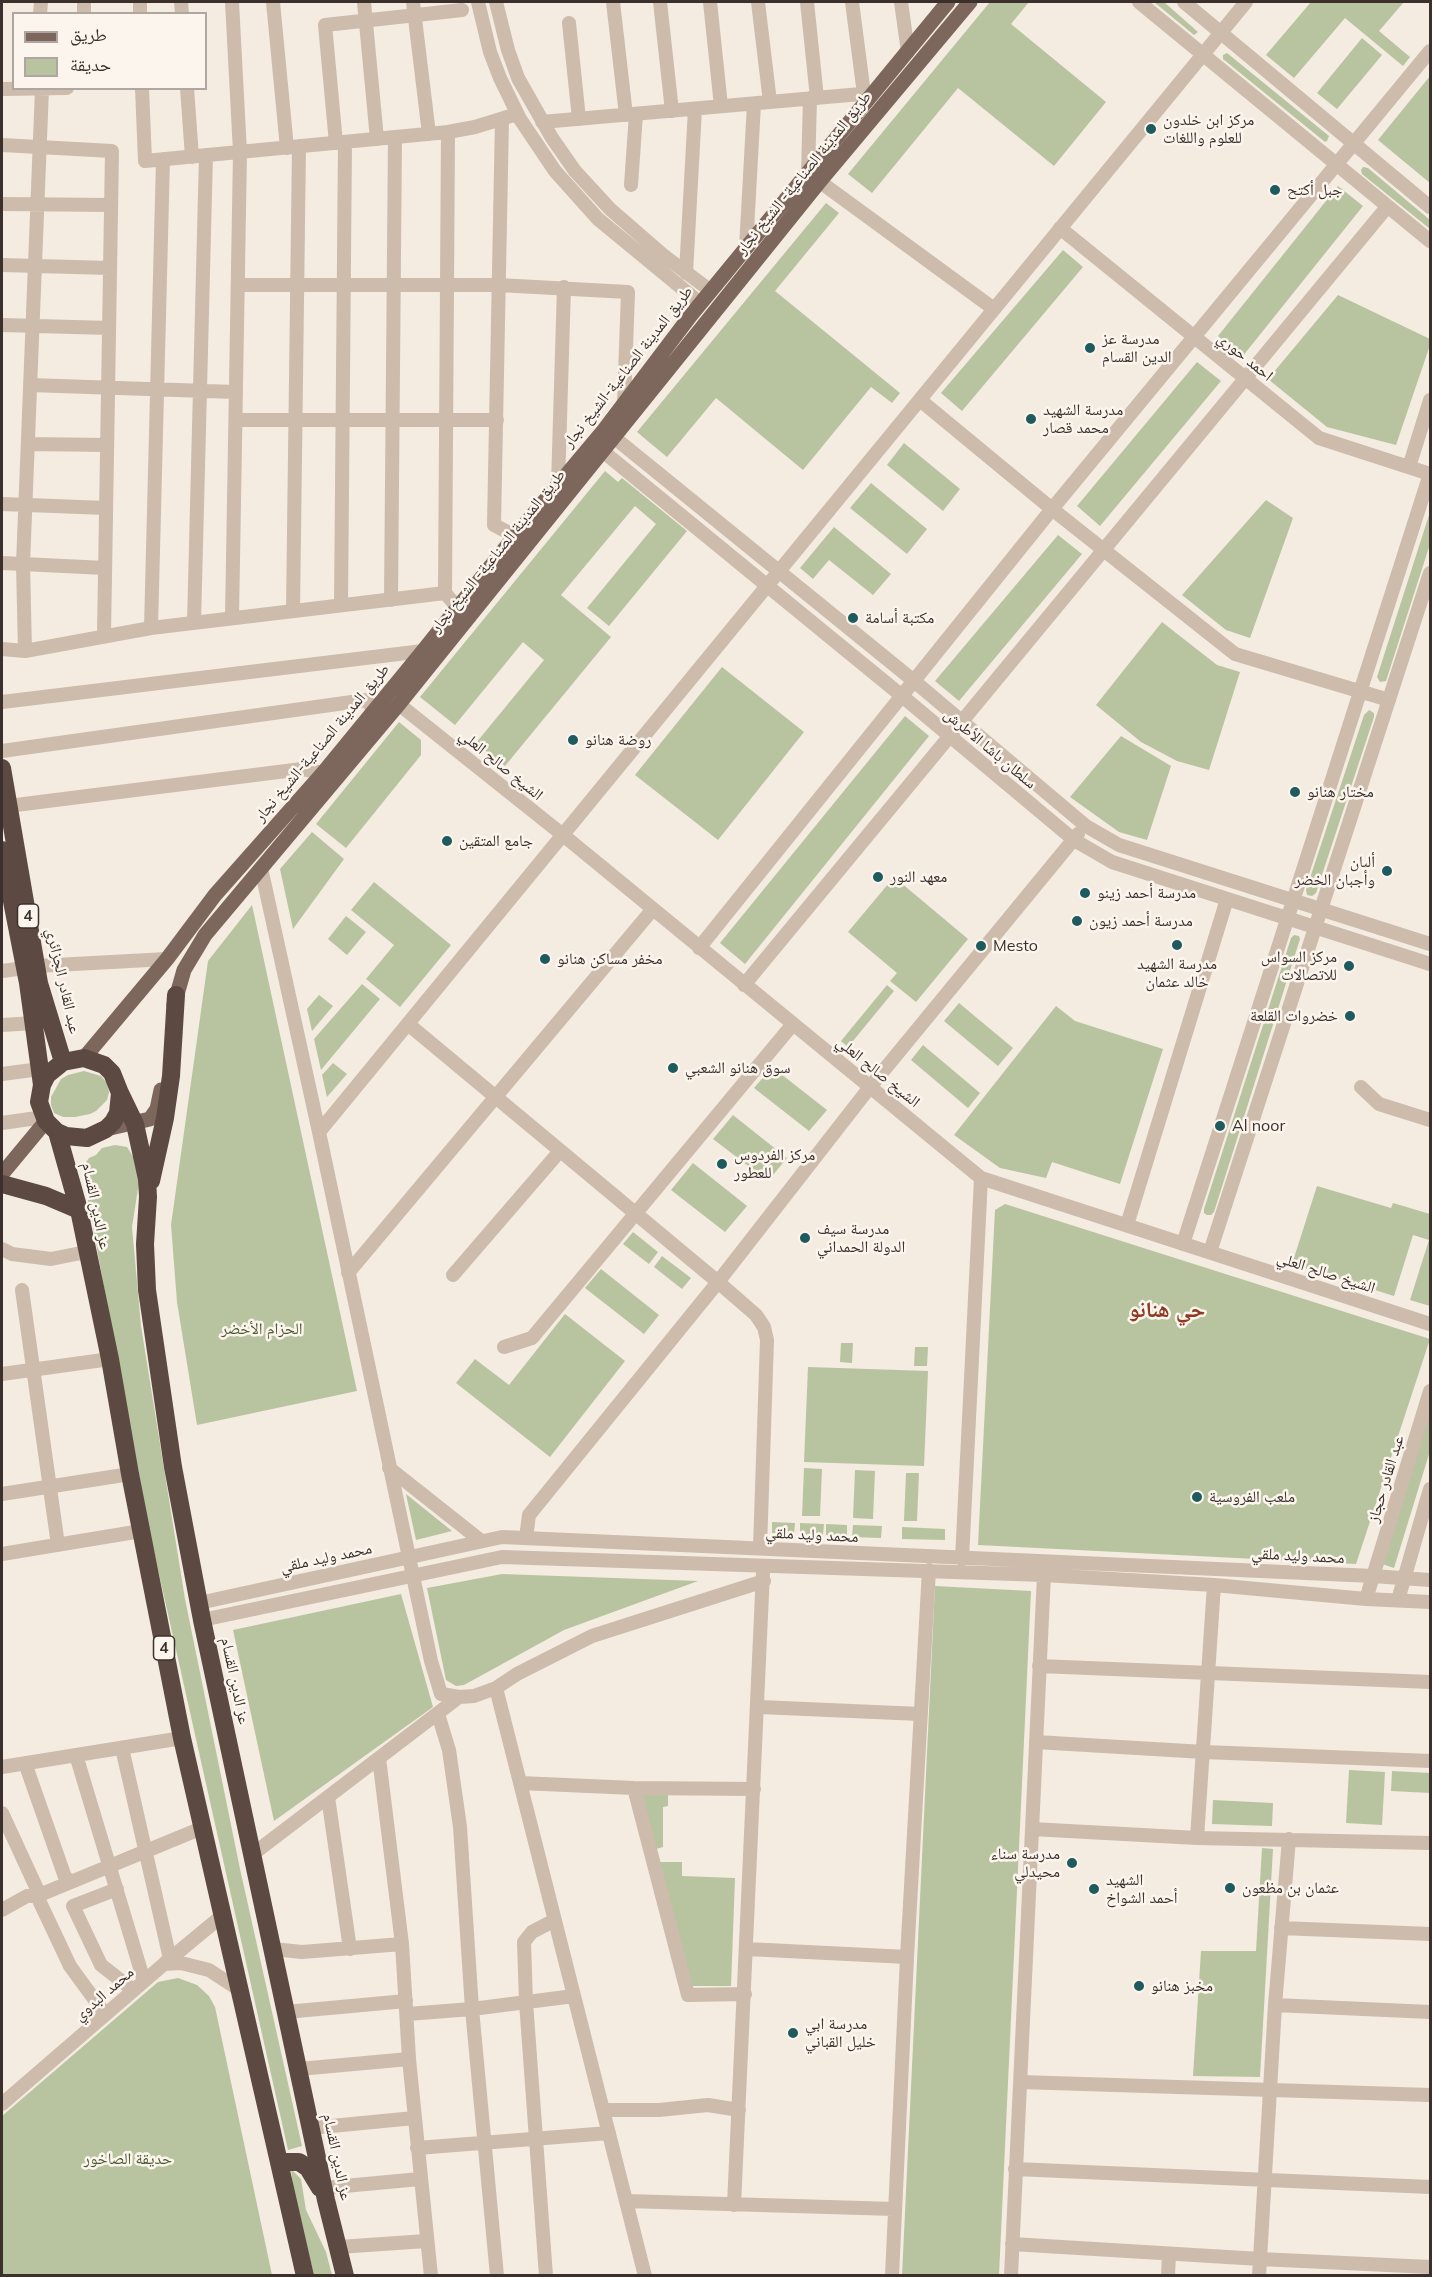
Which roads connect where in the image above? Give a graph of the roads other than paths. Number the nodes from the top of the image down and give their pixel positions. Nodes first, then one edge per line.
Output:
1 (232, 2) edge
2 (273, 2) edge
3 (364, 2) edge
4 (478, 2) edge
5 (496, 2) edge
6 (613, 2) edge
7 (660, 2) edge
8 (710, 2) edge
9 (758, 2) edge
10 (807, 2) edge
11 (852, 2) edge
12 (901, 2) edge
13 (948, 2) edge
14 (970, 2) edge
15 (1139, 2) edge
16 (1184, 2) edge
17 (1246, 2) edge
18 (414, 8) edge
19 (462, 10) dead end
20 (365, 21) junction
21 (569, 22) dead end
22 (1221, 32) junction
23 (1431, 51) edge
24 (908, 52) junction
25 (1202, 54) junction
26 (42, 90) edge
27 (142, 90) edge
28 (187, 90) edge
29 (868, 93) junction
30 (814, 98) junction
31 (770, 102) junction
32 (754, 104) junction
33 (722, 106) junction
34 (695, 109) junction
35 (672, 111) junction
36 (517, 114) junction
37 (631, 115) junction
38 (502, 119) junction
39 (579, 119) junction
40 (542, 122) junction
41 (448, 132) junction
42 (429, 134) junction
43 (395, 137) junction
44 (377, 139) junction
45 (340, 142) junction
46 (1353, 143) junction
47 (2, 145) edge
48 (40, 146) junction
49 (293, 147) junction
50 (240, 152) junction
51 (199, 156) junction
52 (163, 159) junction
53 (1335, 164) junction
54 (814, 177) junction
55 (631, 185) dead end
56 (2, 204) edge
57 (38, 204) junction
58 (111, 205) junction
59 (1387, 207) junction
60 (1431, 207) edge
61 (610, 209) junction
62 (598, 219) junction
63 (1060, 228) junction
64 (1431, 241) edge
65 (746, 248) junction
66 (2, 265) edge
67 (36, 265) junction
68 (110, 268) junction
69 (686, 273) junction
70 (238, 285) junction
71 (297, 285) junction
72 (344, 285) junction
73 (394, 285) junction
74 (447, 285) junction
75 (498, 285) junction
76 (564, 287) junction
77 (711, 291) junction
78 (700, 303) junction
79 (994, 309) junction
80 (2, 325) edge
81 (34, 327) junction
82 (109, 328) junction
83 (1194, 337) junction
84 (1245, 378) junction
85 (30, 385) junction
86 (108, 388) junction
87 (157, 389) junction
88 (200, 391) junction
89 (236, 392) junction
90 (920, 399) junction
91 (1431, 400) edge
92 (624, 403) junction
93 (236, 420) junction
94 (296, 420) junction
95 (342, 420) junction
96 (393, 420) junction
97 (446, 420) junction
98 (497, 420) junction
99 (609, 433) junction
100 (28, 444) junction
101 (107, 445) junction
102 (597, 447) junction
103 (1409, 467) junction
104 (1431, 474) edge
105 (558, 485) junction
106 (2, 504) edge
107 (25, 505) junction
108 (106, 508) junction
109 (1052, 508) junction
110 (515, 536) junction
111 (1104, 549) junction
112 (2, 563) edge
113 (23, 564) junction
114 (105, 568) junction
115 (779, 571) junction
116 (1431, 573) edge
117 (767, 586) junction
118 (445, 593) junction
119 (391, 600) junction
120 (341, 605) junction
121 (458, 608) junction
122 (293, 611) junction
123 (232, 618) junction
124 (194, 623) junction
125 (151, 628) junction
126 (104, 636) junction
127 (2, 649) edge
128 (25, 651) junction
129 (423, 651) junction
130 (914, 681) junction
131 (1361, 692) junction
132 (902, 696) junction
133 (393, 699) junction
134 (1389, 700) junction
135 (2, 702) edge
136 (374, 710) junction
137 (961, 721) junction
138 (949, 736) junction
139 (2, 751) edge
140 (2, 768) edge
141 (323, 773) junction
142 (8, 806) junction
143 (1086, 826) junction
144 (563, 835) junction
145 (1074, 840) junction
146 (2, 850) edge
147 (261, 868) junction
148 (4, 877) edge
149 (1227, 899) junction
150 (1293, 900) junction
151 (653, 909) junction
152 (1321, 909) junction
153 (1287, 918) junction
154 (8, 920) edge
155 (1316, 927) junction
156 (1431, 944) edge
157 (699, 948) junction
158 (167, 959) junction
159 (1431, 964) edge
160 (31, 967) junction
161 (2, 970) edge
162 (744, 985) junction
163 (176, 995) junction
164 (34, 1023) junction
165 (408, 1024) junction
166 (793, 1024) junction
167 (2, 1026) edge
168 (84, 1058) junction
169 (63, 1062) junction
170 (2, 1074) edge
171 (41, 1077) junction
172 (870, 1087) junction
173 (1361, 1087) dead end
174 (120, 1092) junction
175 (495, 1097) junction
176 (1431, 1120) edge
177 (2, 1123) edge
178 (49, 1123) junction
179 (135, 1124) junction
180 (106, 1130) junction
181 (320, 1132) junction
182 (560, 1151) junction
183 (2, 1174) edge
184 (981, 1178) junction
185 (2, 1184) edge
186 (148, 1197) junction
187 (79, 1210) junction
188 (635, 1214) junction
189 (1126, 1226) junction
190 (1183, 1244) junction
191 (2, 1249) edge
192 (86, 1252) junction
193 (1210, 1252) junction
194 (348, 1274) junction
195 (453, 1275) dead end
196 (718, 1282) junction
197 (22, 1290) dead end
198 (1431, 1324) edge
199 (504, 1347) dead end
200 (110, 1359) junction
201 (33, 1370) junction
202 (2, 1374) edge
203 (1431, 1391) edge
204 (389, 1468) junction
205 (130, 1474) junction
206 (50, 1486) junction
207 (1431, 1488) edge
208 (2, 1494) edge
209 (141, 1531) junction
210 (526, 1538) junction
211 (480, 1540) junction
212 (58, 1545) junction
213 (760, 1548) junction
214 (2, 1554) edge
215 (409, 1557) junction
216 (962, 1559) junction
217 (929, 1570) junction
218 (764, 1574) junction
219 (412, 1575) junction
220 (1044, 1575) junction
221 (1373, 1576) junction
222 (1404, 1579) junction
223 (1431, 1580) edge
224 (1214, 1585) junction
225 (1366, 1599) junction
226 (1398, 1600) junction
227 (1431, 1602) edge
228 (200, 1611) junction
229 (1039, 1666) junction
230 (1208, 1674) junction
231 (1431, 1682) edge
232 (496, 1688) junction
233 (459, 1697) junction
234 (759, 1707) junction
235 (438, 1714) junction
236 (921, 1714) junction
237 (182, 1738) junction
238 (1036, 1742) junction
239 (122, 1748) junction
240 (1204, 1752) junction
241 (76, 1755) junction
242 (379, 1758) junction
243 (1431, 1761) edge
244 (25, 1763) junction
245 (2, 1767) edge
246 (520, 1783) junction
247 (634, 1788) junction
248 (754, 1789) junction
249 (328, 1797) junction
250 (2, 1814) edge
251 (202, 1828) junction
252 (1032, 1829) junction
253 (1197, 1838) junction
254 (1288, 1839) junction
255 (1431, 1843) edge
256 (146, 1851) junction
257 (253, 1854) junction
258 (110, 1866) junction
259 (71, 1882) junction
260 (117, 1889) junction
261 (37, 1896) junction
262 (2, 1910) edge
263 (223, 1915) junction
264 (555, 1920) junction
265 (1281, 1928) junction
266 (1431, 1934) edge
267 (402, 1944) junction
268 (350, 1948) junction
269 (273, 1949) junction
270 (747, 1949) junction
271 (907, 1957) junction
272 (167, 1962) junction
273 (139, 1986) junction
274 (240, 1990) junction
275 (745, 1994) junction
276 (574, 1996) junction
277 (526, 2002) junction
278 (1275, 2005) junction
279 (407, 2007) junction
280 (472, 2009) junction
281 (286, 2012) junction
282 (1431, 2012) edge
283 (105, 2014) junction
284 (409, 2060) junction
285 (298, 2069) junction
286 (1020, 2082) junction
287 (1271, 2090) junction
288 (1431, 2095) edge
289 (2, 2104) edge
290 (603, 2110) junction
291 (739, 2110) junction
292 (414, 2118) junction
293 (311, 2128) junction
294 (609, 2133) junction
295 (537, 2138) junction
296 (483, 2142) junction
297 (417, 2148) junction
298 (280, 2162) junction
299 (1015, 2169) junction
300 (420, 2179) junction
301 (1264, 2179) junction
302 (1431, 2187) edge
303 (325, 2194) junction
304 (626, 2201) junction
305 (734, 2205) junction
306 (895, 2209) junction
307 (426, 2241) junction
308 (1012, 2244) junction
309 (339, 2247) junction
310 (1169, 2254) junction
311 (1260, 2259) junction
312 (1431, 2267) edge
313 (305, 2276) edge
314 (345, 2276) edge
315 (430, 2276) edge
316 (497, 2276) edge
317 (546, 2276) edge
318 (645, 2276) edge
319 (892, 2276) edge
320 (1011, 2276) edge
321 (1168, 2276) edge
322 (1259, 2276) edge

1 - 50 street
2 - 49 street
3 - 20 street
4 - 36 street
5 - 40 street
6 - 37 street
7 - 35 street
8 - 33 street
9 - 31 street
10 - 30 street
11 - 29 street
12 - 24 street
13 - 24 main road, طريق المدينة الصناعية-الشيخ نجار
14 - 54 main road, طريق المدينة الصناعية- الشيخ نجار
15 - 25 street
16 - 22 street
17 - 22 street
18 - 19 street
18 - 20 street
18 - 42 street
20 - 44 street
20 - 45 street
21 - 39 street
22 - 25 street
22 - 46 street
23 - 46 street
24 - 29 main road, طريق المدينة الصناعية-الشيخ نجار
25 - 53 street
25 - 63 street
26 - 48 street
27 - 52 street
28 - 51 street
29 - 30 street
29 - 54 main road, طريق المدينة الصناعية-الشيخ نجار
30 - 31 street
30 - 54 street
31 - 32 street
32 - 33 street
32 - 65 street
33 - 34 street
34 - 35 street
34 - 69 street
35 - 37 street
36 - 38 street
36 - 62 street
37 - 39 street
37 - 55 street
38 - 41 street
38 - 75 street
39 - 40 street
40 - 61 street
41 - 42 street
41 - 74 street
42 - 43 street
43 - 44 street
43 - 73 street
44 - 45 street
45 - 49 street
45 - 72 street
46 - 53 street
46 - 60 street
47 - 48 street
48 - 57 street
48 - 58 street
49 - 50 street
49 - 71 street
50 - 51 street
50 - 70 street
51 - 52 street
51 - 88 street
52 - 87 street
53 - 59 street
53 - 83 street
54 - 65 main road, طريق المدينة الصناعية-الشيخ نجار
54 - 79 street
54 - 99 main road, طريق المدينة الصناعية- الشيخ نجار
56 - 57 street
57 - 58 street
57 - 67 street
58 - 68 street
59 - 64 street
59 - 84 street
61 - 62 street
61 - 69 street
62 - 78 street
63 - 79 street
63 - 83 street, احمد حوري
65 - 77 main road, طريق المدينة الصناعية-الشيخ نجار
66 - 67 street
67 - 68 street
67 - 81 street
68 - 82 street
69 - 77 street
70 - 71 street
70 - 89 street
71 - 72 street
71 - 94 street
72 - 73 street
72 - 95 street
73 - 74 street
73 - 96 street
74 - 75 street
74 - 97 street
75 - 76 street
75 - 98 street
76 - 92 street
76 - 105 street
77 - 78 main road, طريق المدينة الصناعية-الشيخ نجار
78 - 92 main road, طريق المدينة الصناعية-الشيخ نجار
79 - 90 street
80 - 81 street
81 - 82 street
81 - 85 street
82 - 86 street
83 - 84 street, احمد حوري
83 - 109 street
84 - 103 street, احمد حوري
84 - 111 street
85 - 86 street
85 - 100 street
86 - 87 street
86 - 101 street
87 - 88 street
87 - 125 street
88 - 89 street
88 - 124 street
89 - 93 street
90 - 109 street
90 - 115 street
91 - 103 street
92 - 99 main road, طريق المدينة الصناعية-الشيخ نجار
93 - 94 street
93 - 123 street
94 - 95 street
94 - 122 street
95 - 96 street
95 - 120 street
96 - 97 street
96 - 119 street
97 - 98 street
97 - 118 street
98 - 110 street
99 - 102 main road, طريق المدينة الصناعية- الشيخ نجار
99 - 115 street, سلطان باشا الأطرش
100 - 101 street
100 - 107 street
101 - 108 street
102 - 105 main road, طريق المدينة الصناعية-الشيخ نجار
102 - 117 street, سلطان باشا الأطرش
102 - 133 main road, طريق المدينة الصناعية- الشيخ نجار
103 - 104 street, احمد حوري
104 - 131 street
105 - 110 main road, طريق المدينة الصناعية-الشيخ نجار
106 - 107 street
107 - 108 street
107 - 113 street
108 - 114 street
109 - 111 street
109 - 130 street
110 - 121 main road, طريق المدينة الصناعية-الشيخ نجار
111 - 131 street
111 - 137 street
112 - 113 street
113 - 114 street
113 - 128 street
114 - 126 street
115 - 117 street
115 - 130 street, سلطان باشا الأطرش
116 - 134 street
117 - 132 street, سلطان باشا الأطرش
117 - 144 street
118 - 119 street
118 - 121 street
119 - 120 street
120 - 122 street
121 - 129 main road, طريق المدينة الصناعية-الشيخ نجار
122 - 123 street
123 - 124 street
124 - 125 street
125 - 126 street
126 - 128 street
127 - 128 street
129 - 133 main road, طريق المدينة الصناعية-الشيخ نجار
129 - 135 street
130 - 132 street
130 - 137 street, سلطان باشا الأطرش
131 - 134 street
131 - 150 street
132 - 138 street, سلطان باشا الأطرش
132 - 157 street
133 - 136 main road, طريق المدينة الصناعية-الشيخ نجار
133 - 144 street, الشيخ صالح العلي
133 - 147 main road, طريق المدينة الصناعية- الشيخ نجار
134 - 152 street
136 - 139 street
136 - 141 main road, طريق المدينة الصناعية-الشيخ نجار
137 - 138 street
137 - 143 street, سلطان باشا الأطرش
138 - 145 street, سلطان باشا الأطرش
138 - 162 street
140 - 142 highway, عبد القادر الجزائري / 4
141 - 142 street
141 - 158 main road, طريق المدينة الصناعية-الشيخ نجار
142 - 160 highway, عبد القادر الجزائري / 4
143 - 145 street
143 - 150 street, سلطان باشا الأطرش
144 - 151 street, الشيخ صالح العلي
144 - 165 street
145 - 149 street, سلطان باشا الأطرش
145 - 172 street
146 - 148 highway, عبد القادر الجزائري / 4
147 - 163 main road, طريق المدينة الصناعية- الشيخ نجار
147 - 181 street
148 - 154 highway, عبد القادر الجزائري / 4
149 - 153 street, سلطان باشا الأطرش
149 - 189 street
150 - 152 street, سلطان باشا الأطرش
150 - 153 street
151 - 157 street, الشيخ صالح العلي
151 - 175 street
152 - 155 street
152 - 156 street, سلطان باشا الأطرش
153 - 155 street, سلطان باشا الأطرش
153 - 190 street
154 - 160 highway, عبد القادر الجزائري / 4
155 - 159 street, سلطان باشا الأطرش
155 - 193 street
157 - 162 street, الشيخ صالح العلي
158 - 160 street
158 - 168 main road, طريق المدينة الصناعية-الشيخ نجار
160 - 161 street
160 - 164 highway, عبد القادر الجزائري / 4
160 - 169 highway, عبد القادر الجزائري / 4
162 - 166 street, الشيخ صالح العلي
163 - 179 main road, طريق المدينة الصناعية- الشيخ نجار
163 - 186 highway
164 - 167 street
164 - 171 highway, عبد القادر الجزائري / 4
165 - 175 street
165 - 181 street
166 - 172 street, الشيخ صالح العلي
166 - 188 street
168 - 169 highway
168 - 174 highway
169 - 171 highway
170 - 171 street
171 - 178 highway
172 - 184 street, الشيخ صالح العلي
172 - 196 street
173 - 176 street
174 - 179 highway, عز الدين القسام
174 - 180 highway
175 - 182 street
175 - 194 street
177 - 178 street
178 - 180 highway
178 - 183 main road
178 - 187 highway, عز الدين القسام / 4
179 - 180 main road, طريق المدينة الصناعية- الشيخ نجار
179 - 186 highway, عز الدين القسام
181 - 194 street
182 - 188 street
182 - 195 street
184 - 189 street, الشيخ صالح العلي
184 - 216 street
185 - 187 highway
186 - 228 highway, عز الدين القسام
187 - 192 highway, عز الدين القسام / 4
188 - 196 street
188 - 199 street
189 - 190 street, الشيخ صالح العلي
190 - 193 street, الشيخ صالح العلي
191 - 192 street
192 - 200 highway, عز الدين القسام / 4
193 - 198 street, الشيخ صالح العلي
194 - 204 street
196 - 210 street
196 - 213 street
197 - 201 street
200 - 201 street
200 - 205 highway, عز الدين القسام / 4
201 - 202 street
201 - 206 street
203 - 221 street, عبد القادر حجاز
204 - 211 street
204 - 215 street
205 - 206 street
205 - 209 highway, عز الدين القسام / 4
206 - 208 street
206 - 212 street
207 - 222 street
209 - 212 street
209 - 237 highway, عز الدين القسام / 4
210 - 211 street, محمد وليد ملقي
210 - 213 street, محمد وليد ملقي
211 - 215 street, محمد وليد ملقي
212 - 214 street
213 - 216 street, محمد وليد ملقي
215 - 219 street
215 - 228 street, محمد وليد ملقي
216 - 221 street, محمد وليد ملقي
217 - 218 street, محمد وليد ملقي
217 - 220 street, محمد وليد ملقي
217 - 236 street
218 - 219 street, محمد وليد ملقي
218 - 232 street
218 - 234 street
219 - 228 street, محمد وليد ملقي
219 - 233 street
220 - 224 street, محمد وليد ملقي
220 - 229 street
221 - 222 street, محمد وليد ملقي
221 - 225 street, عبد القادر حجاز
222 - 223 street, محمد وليد ملقي
222 - 226 street
224 - 225 street, محمد وليد ملقي
224 - 230 street
225 - 226 street, محمد وليد ملقي
226 - 227 street, محمد وليد ملقي
228 - 257 highway, عز الدين القسام
229 - 230 street
229 - 238 street
230 - 231 street
230 - 240 street
232 - 233 street
232 - 246 street
233 - 235 street
234 - 236 street
234 - 248 street
235 - 242 street
235 - 280 street
236 - 271 street
237 - 239 street
237 - 251 highway, عز الدين القسام / 4
238 - 240 street
238 - 252 street
239 - 241 street
239 - 256 street
240 - 243 street
240 - 253 street
241 - 244 street
241 - 258 street
242 - 249 street
242 - 267 street
244 - 245 street
244 - 259 street
246 - 247 street
246 - 264 street
247 - 248 street
247 - 275 street
248 - 270 street
249 - 257 street
249 - 268 street
250 - 261 street
251 - 256 street
251 - 263 highway, عز الدين القسام / 4
252 - 253 street
252 - 286 street
253 - 254 street
254 - 255 street
254 - 265 street
256 - 258 street
256 - 272 street
257 - 269 highway, عز الدين القسام
258 - 259 street
258 - 260 street
259 - 261 street
260 - 273 street
260 - 273 street
261 - 262 street
261 - 283 street
263 - 272 street, محمد البدوي
263 - 274 highway, عز الدين القسام / 4
264 - 276 street
264 - 277 street
265 - 266 street
265 - 278 street
267 - 268 street
267 - 279 street
268 - 269 street
269 - 281 highway, عز الدين القسام
270 - 271 street
270 - 275 street
271 - 306 street
272 - 273 street, محمد البدوي
272 - 274 street
273 - 283 street, محمد البدوي
274 - 298 highway, عز الدين القسام / 4
275 - 291 street
276 - 277 street
276 - 290 street
277 - 280 street
277 - 295 street
278 - 282 street
278 - 287 street
279 - 280 street
279 - 281 street
279 - 284 street
280 - 296 street
281 - 285 highway, عز الدين القسام
283 - 289 street, محمد البدوي
284 - 285 street
284 - 292 street
285 - 293 highway, عز الدين القسام
286 - 287 street
286 - 299 street
287 - 288 street
287 - 301 street
290 - 291 street
290 - 294 street
291 - 305 street
292 - 293 street
292 - 297 street
293 - 303 highway, عز الدين القسام
294 - 295 street
294 - 304 street
295 - 296 street
295 - 317 street
296 - 297 street
296 - 316 street
297 - 300 street
298 - 303 highway
298 - 313 highway, عز الدين القسام
299 - 301 street
299 - 308 street
300 - 303 street
300 - 307 street
301 - 302 street
301 - 311 street
303 - 309 highway, عز الدين القسام
304 - 305 street
304 - 318 street
305 - 306 street
306 - 319 street
307 - 309 street
307 - 315 street
308 - 310 street
308 - 320 street
309 - 314 highway, عز الدين القسام
310 - 311 street
310 - 321 street
311 - 312 street
311 - 322 street

